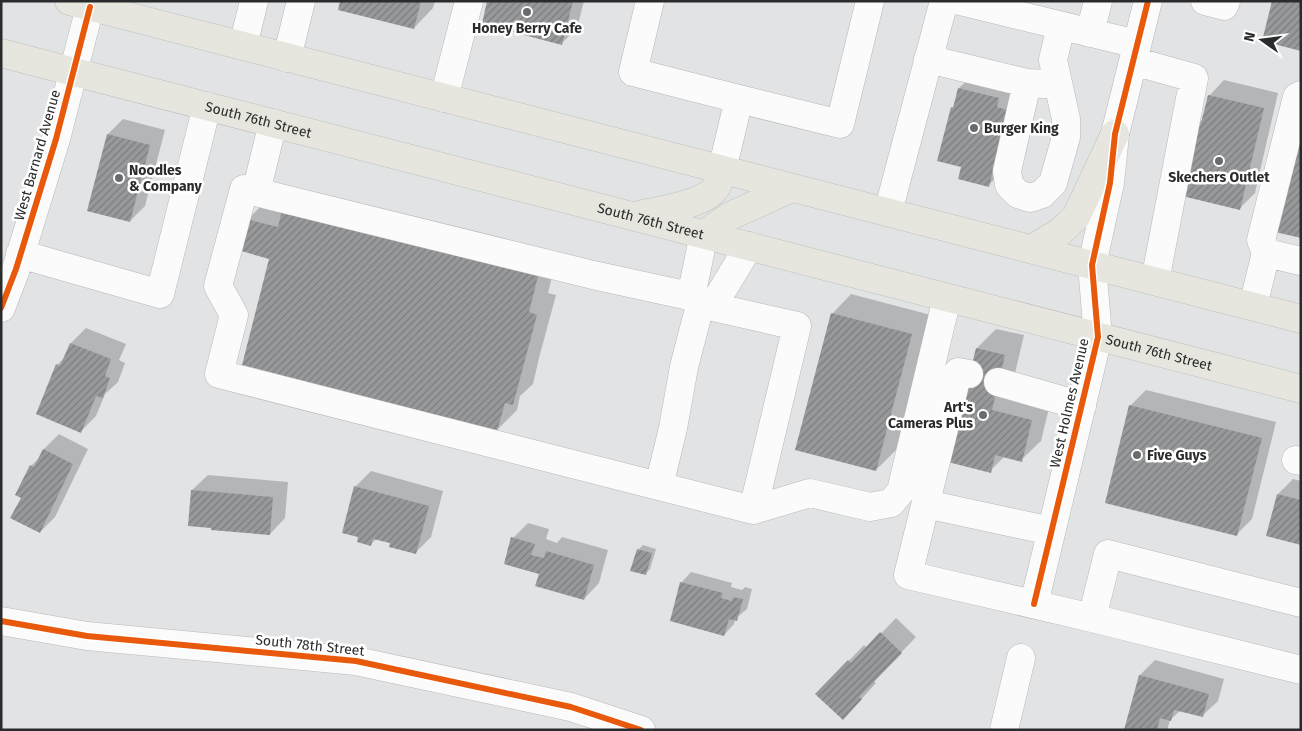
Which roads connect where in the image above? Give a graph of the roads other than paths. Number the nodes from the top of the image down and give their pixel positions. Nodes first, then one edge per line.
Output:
1 (254, 1) edge
2 (301, 1) edge
3 (469, 1) edge
4 (650, 1) edge
5 (870, 1) edge
6 (944, 1) edge
7 (960, 1) edge
8 (1098, 1) edge
9 (1148, 1) edge
10 (1205, 1) edge
11 (1226, 1) edge
12 (79, 4) edge
13 (1035, 10) edge
14 (1061, 26) junction
15 (1090, 33) junction
16 (243, 46) junction
17 (1, 53) edge
18 (1135, 53) junction
19 (288, 58) junction
20 (928, 59) junction
21 (73, 72) junction
22 (1027, 83) junction
23 (1057, 85) junction
24 (1301, 94) edge
25 (444, 98) junction
26 (739, 99) junction
27 (206, 106) junction
28 (273, 123) junction
29 (1115, 134) junction
30 (722, 170) junction
31 (792, 188) junction
32 (256, 192) junction
33 (888, 212) junction
34 (635, 216) junction
35 (704, 234) junction
36 (749, 246) junction
37 (1032, 250) junction
38 (1266, 253) junction
39 (20, 254) junction
40 (1301, 261) edge
41 (1092, 265) junction
42 (1155, 281) junction
43 (947, 298) junction
44 (700, 304) junction
45 (1253, 306) junction
46 (1, 308) edge
47 (1301, 319) edge
48 (1098, 337) junction
49 (969, 374) dead end
50 (998, 382) dead end
51 (1301, 389) edge
52 (1082, 406) junction
53 (659, 486) junction
54 (926, 504) junction
55 (753, 510) junction
56 (1051, 531) junction
57 (1301, 603) edge
58 (1034, 604) junction
59 (1092, 618) junction
60 (1, 621) edge
61 (1021, 658) dead end
62 (1301, 670) edge
63 (641, 730) edge
64 (1004, 730) edge

1 - 16 street
2 - 19 street
3 - 25 street
4 - 26 street
5 - 26 street
6 - 20 street
7 - 13 street
8 - 15 street
9 - 18 street, West Holmes Avenue
10 - 11 street
12 - 16 main road
12 - 21 street, West Barnard Avenue
13 - 14 street
14 - 15 street
14 - 23 street
15 - 18 street
16 - 19 main road
17 - 21 main road, South 76th Street
18 - 29 street, West Holmes Avenue
18 - 42 street
19 - 25 main road
20 - 22 street
20 - 33 street
21 - 27 main road, South 76th Street
21 - 39 street, West Barnard Avenue
22 - 23 street
22 - 23 street
24 - 38 street
25 - 30 main road
26 - 30 street
27 - 28 main road, South 76th Street
27 - 39 street
28 - 32 street
28 - 34 main road, South 76th Street
29 - 37 main road
29 - 41 street, West Holmes Avenue
30 - 31 main road
30 - 34 main road
31 - 33 main road
31 - 35 main road
32 - 44 street
32 - 53 street
33 - 37 main road
34 - 35 main road, South 76th Street
35 - 36 main road, South 76th Street
35 - 44 street
36 - 43 main road, South 76th Street
36 - 44 street
37 - 41 main road
38 - 40 street
38 - 45 street
39 - 46 street, West Barnard Avenue
41 - 42 main road
41 - 48 street, West Holmes Avenue
42 - 45 main road
43 - 48 main road, South 76th Street
43 - 55 street
44 - 53 street
44 - 55 street
45 - 47 main road
48 - 51 main road, South 76th Street
48 - 52 street, West Holmes Avenue
49 - 54 street
50 - 52 street
52 - 56 street, West Holmes Avenue
53 - 55 street
54 - 56 street
54 - 58 street
56 - 58 street, West Holmes Avenue
57 - 59 street
58 - 59 street
59 - 62 street
60 - 63 street, South 78th Street
61 - 64 street

